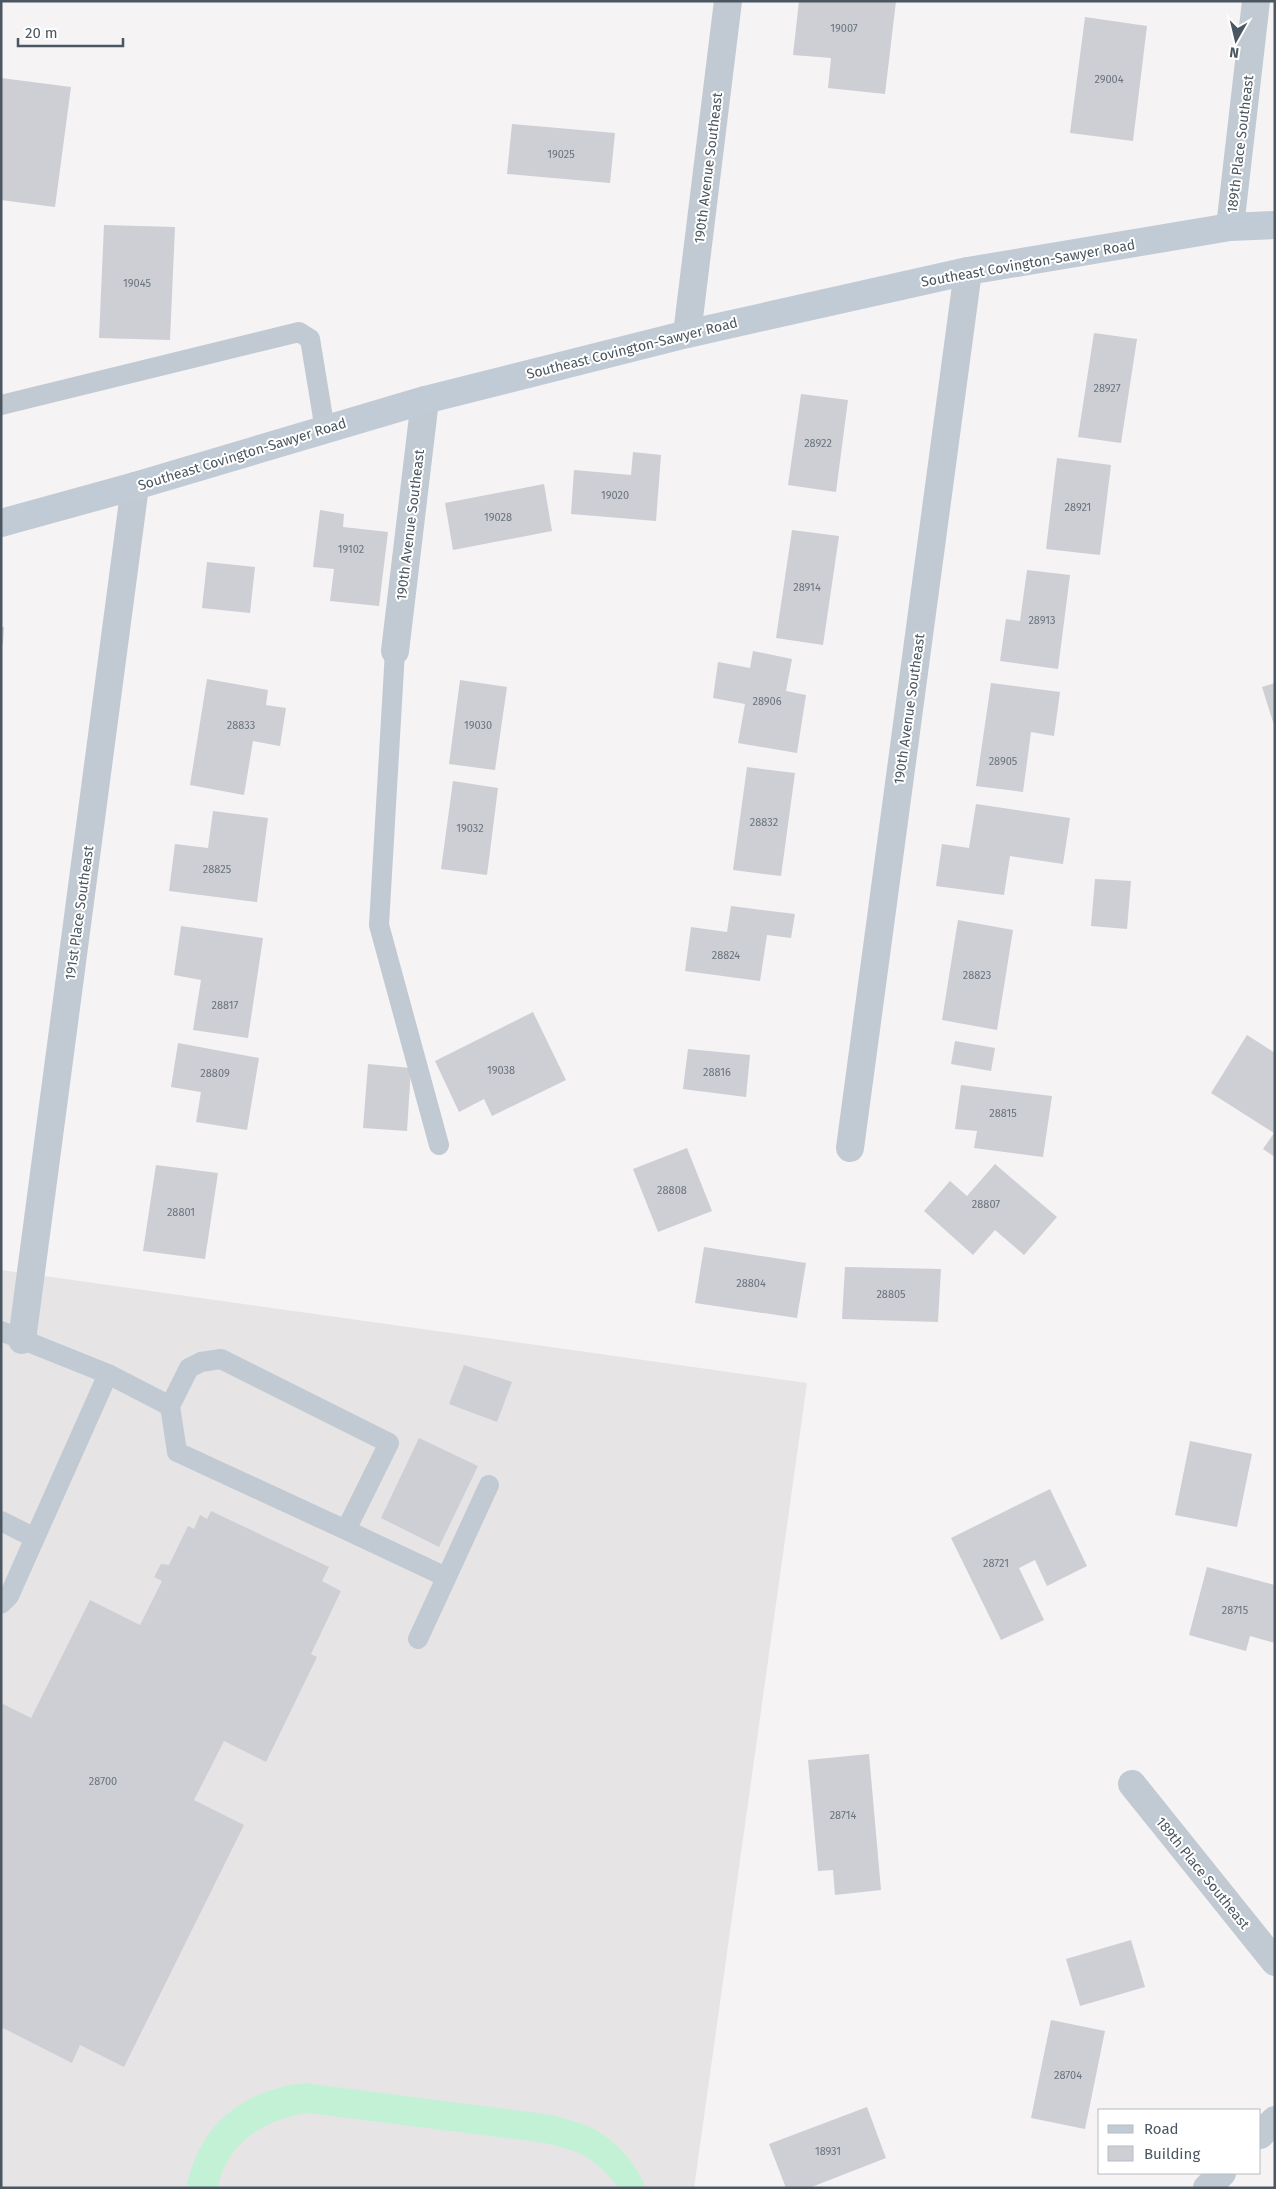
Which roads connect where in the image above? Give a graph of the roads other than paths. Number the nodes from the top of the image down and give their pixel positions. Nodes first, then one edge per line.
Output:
1 (728, 1) edge
2 (1256, 1) edge
3 (1275, 225) edge
4 (1230, 227) junction
5 (968, 271) junction
6 (687, 334) junction
7 (425, 400) junction
8 (1, 405) edge
9 (325, 430) junction
10 (135, 486) junction
11 (1, 523) edge
12 (395, 651) joint
13 (439, 1145) dead end
14 (850, 1148) dead end
15 (12, 1336) edge
16 (108, 1374) junction
17 (170, 1406) junction
18 (489, 1485) dead end
19 (1, 1521) edge
20 (346, 1530) junction
21 (35, 1538) junction
22 (446, 1577) junction
23 (1, 1604) edge
24 (418, 1639) dead end
25 (1132, 1784) dead end
26 (1275, 1962) edge
27 (1275, 2120) edge
28 (1261, 2134) edge
29 (1221, 2174) edge
30 (1207, 2188) edge

1 - 6 street, 190th Avenue Southeast
2 - 4 street, 189th Place Southeast
3 - 4 street, Southeast Covington-Sawyer Road
4 - 5 street, Southeast Covington-Sawyer Road
5 - 6 street, Southeast Covington-Sawyer Road
5 - 14 street, 190th Avenue Southeast
6 - 7 street, Southeast Covington-Sawyer Road
7 - 9 street, Southeast Covington-Sawyer Road
7 - 12 street, 190th Avenue Southeast
8 - 9 lane
9 - 10 street, Southeast Covington-Sawyer Road
10 - 11 street, Southeast Covington-Sawyer Road
10 - 15 street, 191st Place Southeast
12 - 13 lane
15 - 16 lane
16 - 17 lane
16 - 21 lane
17 - 20 lane
17 - 20 lane
18 - 22 lane
19 - 21 lane
20 - 22 lane
21 - 23 lane
22 - 24 lane
25 - 26 street, 189th Place Southeast
27 - 28 street
29 - 30 street

